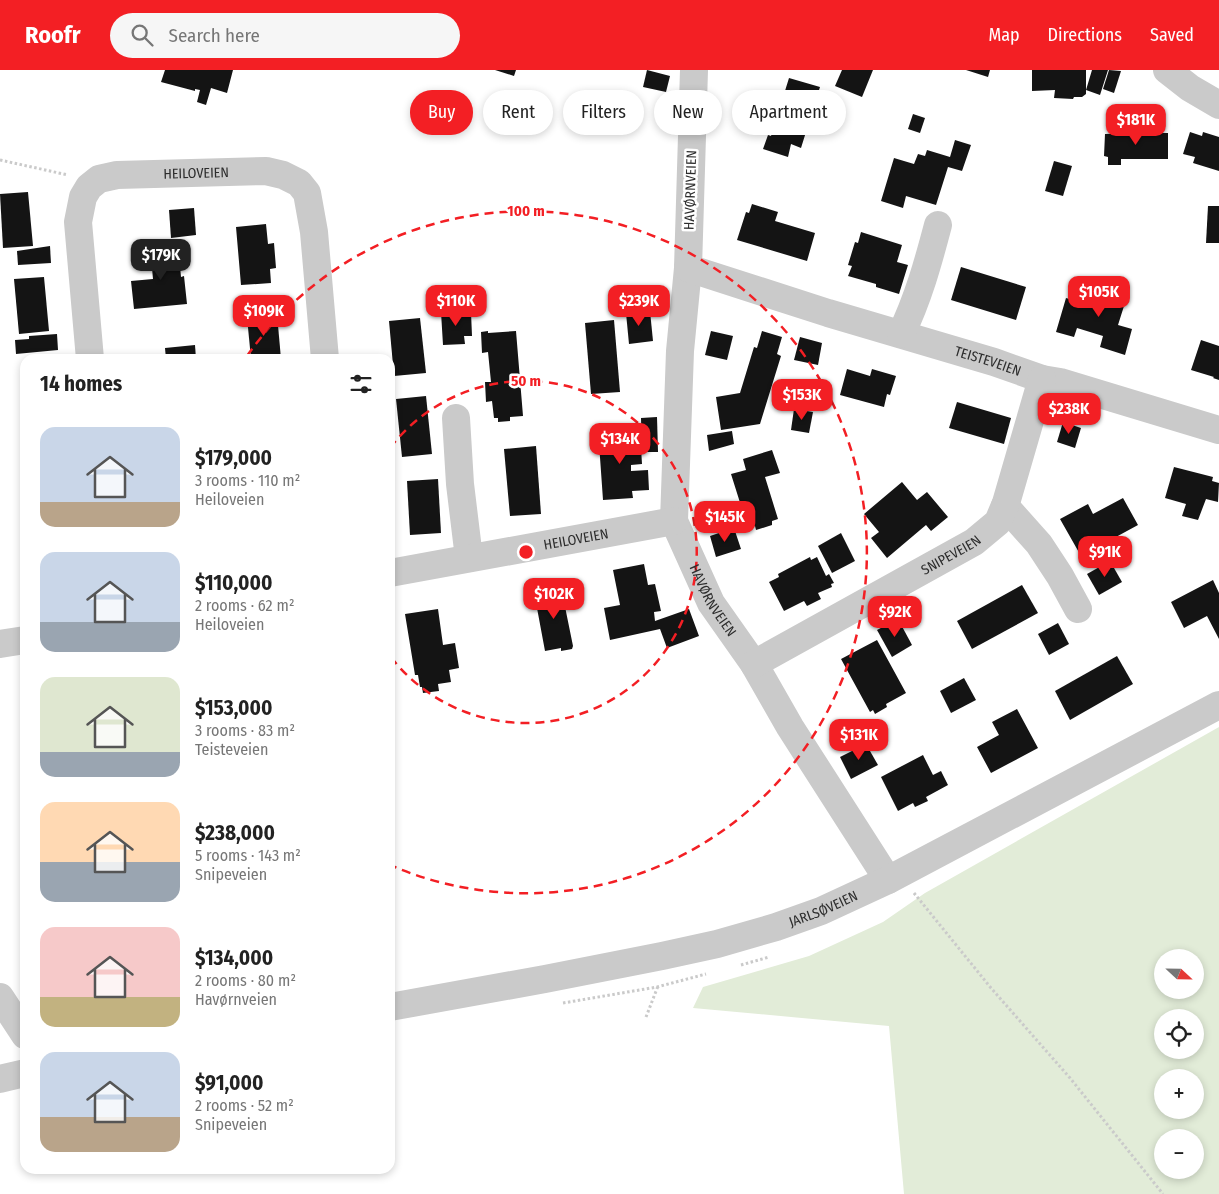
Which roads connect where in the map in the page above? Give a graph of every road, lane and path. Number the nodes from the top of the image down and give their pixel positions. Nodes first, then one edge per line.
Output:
1 (694, 70) edge
2 (1168, 70) edge
3 (1219, 105) edge
4 (0, 160) edge
5 (89, 187) junction
6 (938, 225) dead end
7 (688, 268) junction
8 (901, 334) junction
9 (90, 354) edge
10 (325, 354) edge
11 (1042, 379) junction
12 (456, 418) dead end
13 (1219, 430) edge
14 (1005, 506) junction
15 (674, 521) junction
16 (469, 558) junction
17 (395, 572) edge
18 (1078, 609) dead end
19 (20, 641) edge
20 (0, 644) edge
21 (754, 664) junction
22 (1219, 705) edge
23 (888, 880) junction
24 (913, 892) dead end
25 (658, 986) dead end
26 (0, 997) edge
27 (395, 1006) edge
28 (646, 1017) dead end
29 (20, 1027) edge
30 (20, 1074) edge
31 (0, 1079) edge
32 (1163, 1194) edge

1 - 7 street, HAVØRNVEIEN
2 - 3 street
4 - 5 path
5 - 9 street
5 - 10 street, HEILOVEIEN
6 - 8 street
7 - 8 street, TEISTEVEIEN
7 - 15 street, HAVØRNVEIEN
8 - 11 street, TEISTEVEIEN
11 - 13 street, TEISTEVEIEN
11 - 14 street, SNIPEVEIEN
12 - 16 street
14 - 18 street
14 - 21 street, SNIPEVEIEN
15 - 16 street, HEILOVEIEN
15 - 21 street, HAVØRNVEIEN
16 - 17 street, HEILOVEIEN
19 - 20 street
21 - 23 street, HAVØRNVEIEN
22 - 23 street, JARLSØVEIEN
23 - 27 street, JARLSØVEIEN
24 - 32 path
25 - 28 path
26 - 29 street
30 - 31 street

